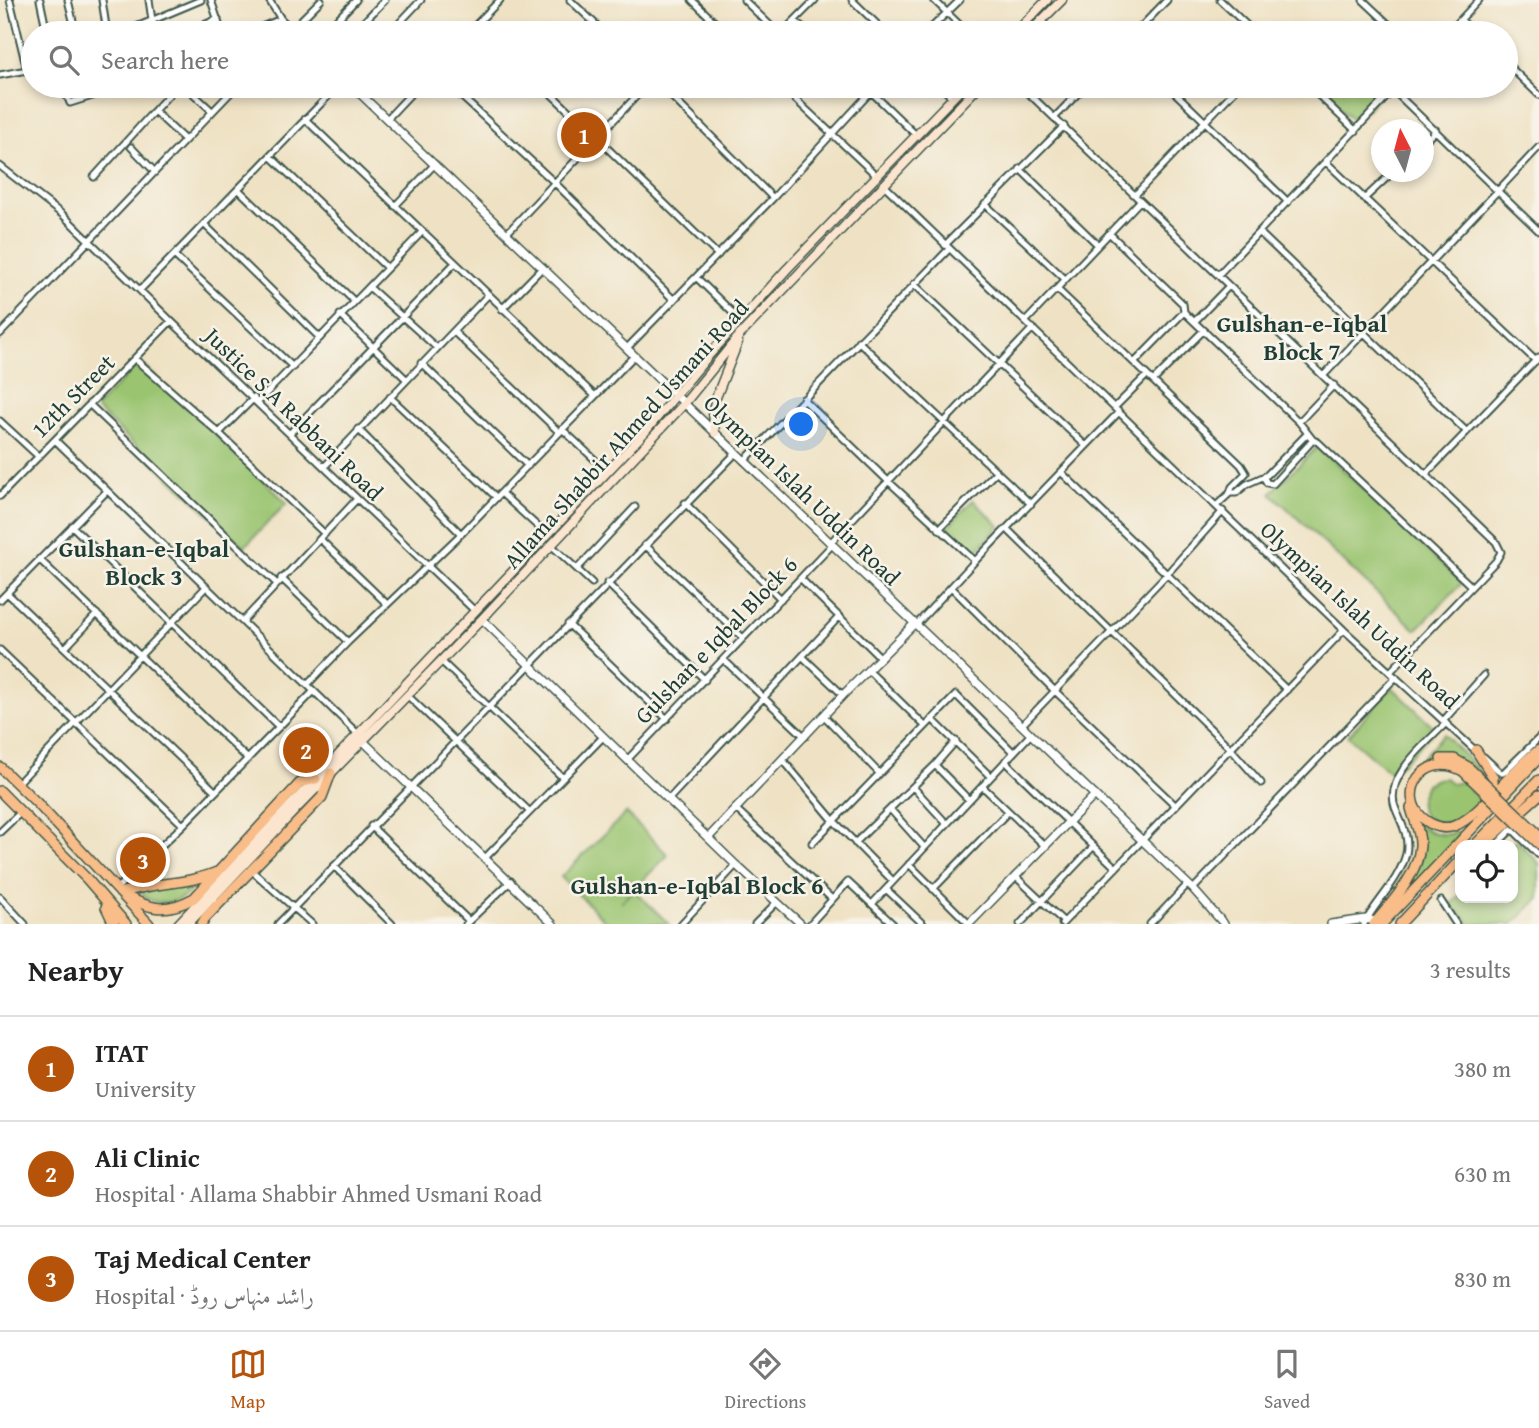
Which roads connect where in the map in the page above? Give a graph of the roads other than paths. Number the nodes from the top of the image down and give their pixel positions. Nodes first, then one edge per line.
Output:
1 (10, 0) edge
2 (40, 0) edge
3 (78, 0) edge
4 (102, 0) edge
5 (149, 0) edge
6 (201, 0) edge
7 (211, 0) edge
8 (269, 0) edge
9 (321, 0) edge
10 (356, 0) edge
11 (373, 0) edge
12 (385, 0) edge
13 (422, 0) edge
14 (500, 0) edge
15 (570, 0) edge
16 (692, 0) edge
17 (744, 0) edge
18 (815, 0) edge
19 (852, 0) edge
20 (934, 0) edge
21 (960, 0) edge
22 (1047, 0) edge
23 (1062, 0) edge
24 (1167, 0) edge
25 (1220, 0) edge
26 (1363, 0) edge
27 (1479, 0) edge
28 (69, 2) edge
29 (314, 3) edge
30 (379, 6) junction
31 (947, 13) junction
32 (339, 17) junction
33 (710, 18) junction
34 (218, 19) joint
35 (281, 19) joint
36 (152, 20) joint
37 (795, 20) edge
38 (1461, 20) edge
39 (44, 21) edge
40 (73, 21) edge
41 (105, 21) edge
42 (213, 21) edge
43 (276, 21) edge
44 (301, 21) edge
45 (335, 21) edge
46 (343, 21) edge
47 (365, 21) edge
48 (402, 21) edge
49 (480, 21) edge
50 (593, 21) edge
51 (707, 21) edge
52 (713, 21) edge
53 (767, 21) edge
54 (874, 21) edge
55 (939, 21) edge
56 (955, 21) edge
57 (1027, 21) edge
58 (1041, 21) edge
59 (1147, 21) edge
60 (1242, 21) edge
61 (1385, 21) edge
62 (21, 38) edge
63 (21, 71) edge
64 (0, 75) edge
65 (1518, 75) edge
66 (1539, 95) edge
67 (68, 98) edge
68 (88, 98) edge
69 (166, 98) edge
70 (196, 98) edge
71 (224, 98) edge
72 (326, 98) edge
73 (365, 98) edge
74 (407, 98) edge
75 (463, 98) edge
76 (555, 98) edge
77 (635, 98) edge
78 (673, 98) edge
79 (794, 98) edge
80 (864, 98) edge
81 (882, 98) edge
82 (953, 98) edge
83 (967, 98) edge
84 (1034, 98) edge
85 (1073, 98) edge
86 (1181, 98) edge
87 (1228, 98) edge
88 (1322, 98) edge
89 (1386, 98) edge
90 (1405, 98) edge
91 (212, 111) junction
92 (155, 112) dead end
93 (1055, 117) junction
94 (305, 119) junction
95 (387, 119) junction
96 (1206, 121) junction
97 (1064, 126) junction
98 (1436, 130) joint
99 (1356, 131) junction
100 (832, 134) junction
101 (917, 136) junction
102 (597, 138) junction
103 (185, 140) junction
104 (131, 147) dead end
105 (1539, 147) edge
106 (270, 156) junction
107 (1326, 162) junction
108 (435, 164) junction
109 (0, 166) edge
110 (1020, 169) junction
111 (155, 172) junction
112 (877, 176) junction
113 (94, 177) dead end
114 (1382, 182) edge
115 (555, 183) junction
116 (884, 185) junction
117 (239, 190) junction
118 (1497, 191) junction
119 (773, 198) junction
120 (1137, 198) junction
121 (1364, 199) junction
122 (1288, 202) junction
123 (985, 204) junction
124 (395, 206) junction
125 (205, 225) junction
126 (1539, 231) edge
127 (422, 232) junction
128 (1259, 232) junction
129 (507, 233) junction
130 (1109, 233) junction
131 (89, 241) junction
132 (1097, 244) junction
133 (947, 247) junction
134 (174, 255) junction
135 (718, 255) junction
136 (455, 263) junction
137 (1431, 263) junction
138 (543, 267) junction
139 (387, 268) junction
140 (1218, 275) junction
141 (696, 277) junction
142 (1065, 279) junction
143 (914, 284) junction
144 (1229, 286) junction
145 (369, 287) junction
146 (1057, 289) junction
147 (140, 290) junction
148 (488, 295) junction
149 (674, 300) junction
150 (354, 301) junction
151 (502, 309) junction
152 (1184, 312) junction
153 (340, 315) junction
154 (402, 317) junction
155 (740, 320) junction
156 (171, 321) junction
157 (1026, 321) junction
158 (1195, 321) junction
159 (1033, 328) junction
160 (1204, 330) junction
161 (454, 332) junction
162 (1364, 332) junction
163 (0, 334) edge
164 (739, 336) junction
165 (320, 338) junction
166 (858, 341) junction
167 (371, 348) junction
168 (437, 348) junction
169 (626, 348) junction
170 (634, 356) junction
171 (135, 359) junction
172 (1537, 359) edge
173 (1135, 362) junction
174 (421, 363) junction
175 (998, 364) junction
176 (293, 367) junction
177 (1147, 374) junction
178 (1324, 375) junction
179 (405, 379) junction
180 (1153, 381) junction
181 (1334, 385) junction
182 (595, 396) junction
183 (675, 396) junction
184 (390, 397) junction
185 (803, 399) junction
186 (256, 400) junction
187 (89, 404) junction
188 (684, 404) junction
189 (1117, 409) junction
190 (0, 421) edge
191 (1299, 422) junction
192 (944, 423) junction
193 (358, 429) junction
194 (561, 430) junction
195 (1467, 432) junction
196 (219, 433) junction
197 (290, 433) junction
198 (715, 433) junction
199 (1307, 434) junction
200 (55, 440) junction
201 (1312, 440) junction
202 (1086, 446) junction
203 (736, 453) junction
204 (38, 456) junction
205 (744, 461) junction
206 (528, 466) junction
207 (324, 467) junction
208 (607, 471) junction
209 (996, 472) junction
210 (1062, 472) junction
211 (1426, 474) junction
212 (1264, 478) junction
213 (888, 481) junction
214 (107, 491) junction
215 (1230, 494) junction
216 (499, 495) junction
217 (0, 496) edge
218 (357, 499) junction
219 (685, 503) junction
220 (1031, 504) junction
221 (1217, 505) junction
222 (635, 507) dead end
223 (1223, 510) junction
224 (72, 526) junction
225 (939, 529) junction
226 (1007, 529) junction
227 (461, 534) junction
228 (546, 534) junction
229 (323, 536) junction
230 (831, 544) junction
231 (551, 545) junction
232 (645, 545) junction
233 (39, 559) junction
234 (975, 561) junction
235 (428, 565) junction
236 (577, 569) junction
237 (1167, 574) junction
238 (281, 578) junction
239 (801, 579) junction
240 (276, 583) junction
241 (592, 583) dead end
242 (607, 583) junction
243 (1471, 586) junction
244 (206, 587) junction
245 (951, 588) junction
246 (7, 593) junction
247 (781, 599) junction
248 (0, 600) edge
249 (387, 604) junction
250 (475, 611) junction
251 (97, 614) junction
252 (838, 618) junction
253 (482, 619) junction
254 (243, 621) junction
255 (172, 623) junction
256 (568, 624) junction
257 (916, 624) junction
258 (1344, 629) junction
259 (1109, 632) junction
260 (743, 638) junction
261 (348, 642) junction
262 (65, 648) junction
263 (0, 650) edge
264 (142, 656) junction
265 (803, 657) junction
266 (881, 657) junction
267 (724, 660) junction
268 (441, 661) junction
269 (528, 664) junction
270 (868, 670) junction
271 (1390, 672) junction
272 (1485, 675) dead end
273 (1396, 677) junction
274 (705, 680) junction
275 (308, 684) junction
276 (109, 690) junction
277 (1287, 690) junction
278 (1055, 691) junction
279 (313, 692) junction
280 (843, 695) junction
281 (408, 696) junction
282 (764, 698) junction
283 (488, 706) junction
284 (824, 716) junction
285 (667, 719) junction
286 (932, 719) junction
287 (1445, 721) junction
288 (78, 723) junction
289 (925, 726) junction
290 (1022, 726) junction
291 (279, 727) junction
292 (1031, 733) junction
293 (603, 737) junction
294 (805, 737) junction
295 (361, 738) junction
296 (1539, 738) edge
297 (455, 741) junction
298 (956, 741) junction
299 (1230, 747) junction
300 (1476, 750) junction
301 (1539, 750) edge
302 (1013, 752) junction
303 (1539, 758) edge
304 (248, 759) junction
305 (627, 760) junction
306 (783, 760) junction
307 (1005, 761) junction
308 (935, 765) junction
309 (1, 768) edge
310 (1466, 769) junction
311 (331, 773) junction
312 (879, 773) junction
313 (990, 776) junction
314 (562, 777) junction
315 (316, 779) junction
316 (1539, 780) edge
317 (0, 782) edge
318 (1261, 782) dead end
319 (17, 785) junction
320 (412, 785) junction
321 (982, 786) junction
322 (913, 787) junction
323 (0, 791) edge
324 (215, 791) junction
325 (1493, 792) junction
326 (1095, 795) junction
327 (1539, 795) edge
328 (668, 800) junction
329 (969, 800) junction
330 (37, 803) junction
331 (296, 804) junction
332 (1175, 805) junction
333 (736, 809) junction
334 (890, 809) junction
335 (530, 811) junction
336 (1008, 811) junction
337 (21, 812) junction
338 (834, 821) junction
339 (1067, 823) junction
340 (947, 824) junction
341 (183, 825) junction
342 (372, 826) junction
343 (0, 832) edge
344 (1539, 835) edge
345 (709, 837) junction
346 (1480, 840) edge
347 (1488, 840) edge
348 (1502, 840) edge
349 (1143, 841) junction
350 (812, 843) dead end
351 (855, 843) junction
352 (1539, 844) edge
353 (1045, 846) junction
354 (924, 847) junction
355 (1093, 847) junction
356 (1539, 855) edge
357 (486, 858) junction
358 (909, 864) junction
359 (736, 865) junction
360 (1455, 865) edge
361 (334, 866) junction
362 (1116, 868) junction
363 (220, 870) junction
364 (251, 870) junction
365 (1015, 876) junction
366 (892, 880) junction
367 (511, 881) junction
368 (1191, 886) junction
369 (886, 889) junction
370 (933, 889) junction
371 (118, 891) junction
372 (100, 894) junction
373 (0, 897) edge
374 (832, 899) junction
375 (1042, 901) junction
376 (1441, 901) dead end
377 (776, 903) junction
378 (872, 904) junction
379 (294, 907) junction
380 (467, 922) edge
381 (551, 923) edge
382 (1063, 923) edge
383 (1349, 923) edge
384 (1374, 923) edge
385 (25, 924) edge
386 (114, 924) edge
387 (126, 924) edge
388 (149, 924) edge
389 (178, 924) edge
390 (188, 924) edge
391 (202, 924) edge
392 (278, 924) edge
393 (312, 924) edge
394 (392, 924) edge
395 (681, 924) edge
396 (755, 924) edge
397 (801, 924) edge
398 (810, 924) edge
399 (893, 924) edge
400 (923, 924) edge
401 (969, 924) edge
402 (1020, 924) edge
403 (1150, 924) edge
404 (1224, 924) edge
405 (1331, 924) edge
406 (1400, 924) edge
407 (1456, 924) edge

1 - 62 street
2 - 39 street
3 - 28 street
4 - 41 street
5 - 36 street
6 - 36 street
7 - 34 street
8 - 35 street
9 - 29 street
10 - 32 street
11 - 30 street
12 - 30 street
13 - 48 street
14 - 49 street
15 - 50 street
16 - 33 street
17 - 53 street
18 - 37 street
19 - 54 street
20 - 31 street
21 - 31 street
22 - 57 main road
23 - 58 main road
24 - 59 street
25 - 60 street
26 - 61 street
27 - 38 street
28 - 40 street
29 - 44 street
30 - 47 street
31 - 55 street
31 - 56 street
32 - 45 street
32 - 46 street
33 - 51 street
33 - 52 street
34 - 42 street
35 - 43 street
63 - 64 street
65 - 66 street
67 - 68 street
69 - 113 street
70 - 91 street
71 - 91 street
72 - 94 street
73 - 95 street, Olympian Islah Uddin Road
74 - 95 street
75 - 115 street
76 - 102 street
77 - 102 street
78 - 119 street
79 - 100 street
80 - 100 street
81 - 101 street
82 - 101 main road, Allama Shabbir Ahmed Usmani Road
83 - 116 main road, Allama Shabbir Ahmed Usmani Road
84 - 93 street
85 - 93 street
86 - 96 street
87 - 96 street
88 - 99 street
89 - 99 street
90 - 98 street
91 - 103 street
92 - 103 street
93 - 97 street
94 - 106 street
94 - 124 street
95 - 108 street, Olympian Islah Uddin Road
96 - 120 street
96 - 122 street
97 - 110 street
97 - 120 street
98 - 118 street
99 - 107 street
100 - 112 street
100 - 119 street
101 - 112 main road, Allama Shabbir Ahmed Usmani Road
102 - 115 street
102 - 135 street
103 - 111 street
104 - 111 street
105 - 118 street
106 - 117 street
106 - 139 street
107 - 121 street
107 - 122 street
108 - 124 street
108 - 129 street, Olympian Islah Uddin Road
109 - 131 street, Justice S.A Rabbani Road
110 - 123 street
110 - 132 street
111 - 131 street
112 - 155 main road, Allama Shabbir Ahmed Usmani Road
114 - 121 street
115 - 129 street
115 - 149 street
116 - 133 street, Olympian Islah Uddin Road
116 - 164 main road, Allama Shabbir Ahmed Usmani Road
117 - 125 street
117 - 150 street
118 - 126 street
118 - 137 street
119 - 135 street
120 - 130 street
120 - 140 street
121 - 137 street
122 - 128 street
123 - 133 street
123 - 142 street
124 - 127 street
125 - 134 street
125 - 165 street
127 - 136 street
127 - 139 street
128 - 140 street
128 - 162 street
129 - 138 street, Olympian Islah Uddin Road
130 - 132 street
130 - 152 street
131 - 147 street, Justice S.A Rabbani Road
131 - 163 street
132 - 142 street
133 - 143 street
133 - 157 street, Olympian Islah Uddin Road
134 - 147 street
134 - 176 street
135 - 141 street
136 - 148 street
136 - 154 street
137 - 162 street
137 - 172 street
138 - 151 street
138 - 169 street, Olympian Islah Uddin Road
139 - 145 street
140 - 144 street
141 - 149 street
141 - 155 street
142 - 146 street
143 - 166 street
143 - 175 street
144 - 158 street
144 - 178 street
145 - 150 street
145 - 154 street
146 - 157 street
146 - 173 street
147 - 156 street, Justice S.A Rabbani Road
148 - 151 street
148 - 161 street
149 - 169 street
150 - 153 street
151 - 182 street
152 - 158 street
152 - 173 street
153 - 165 street
153 - 167 street
154 - 167 street
154 - 168 street
155 - 183 main road, Allama Shabbir Ahmed Usmani Road
156 - 171 street, 12th Street
156 - 186 street, Justice S.A Rabbani Road
157 - 159 street, Olympian Islah Uddin Road
158 - 160 street
159 - 175 street, Gulshan e Iqbal Block 6
159 - 189 street, Olympian Islah Uddin Road
160 - 180 street
160 - 191 street
161 - 168 street
161 - 194 street
162 - 178 street
162 - 195 street
164 - 188 main road, Allama Shabbir Ahmed Usmani Road
164 - 198 main road
165 - 176 street
166 - 185 street
166 - 192 street
167 - 179 street
167 - 197 street
168 - 174 street
169 - 170 street, Olympian Islah Uddin Road
170 - 182 street
170 - 183 street, Olympian Islah Uddin Road
171 - 187 street, 12th Street
171 - 196 street
172 - 195 street
173 - 177 street
174 - 179 street
174 - 206 street
175 - 192 street, Gulshan e Iqbal Block 6
175 - 202 street
176 - 186 street
177 - 180 street
177 - 189 street
178 - 181 street
179 - 184 street
180 - 215 street
181 - 191 street
181 - 211 street
182 - 194 street
183 - 188 street, Olympian Islah Uddin Road
183 - 208 main road, Allama Shabbir Ahmed Usmani Road
184 - 193 street
184 - 216 street
185 - 205 street
185 - 213 street
186 - 196 street
186 - 197 street, Justice S.A Rabbani Road
187 - 200 street, 12th Street
187 - 240 street
188 - 198 street, Olympian Islah Uddin Road
188 - 231 main road, Allama Shabbir Ahmed Usmani Road
189 - 202 street
189 - 221 street, Olympian Islah Uddin Road
190 - 204 street
191 - 199 street
192 - 209 street
192 - 213 street, Gulshan e Iqbal Block 6
193 - 207 street
193 - 227 street
194 - 206 street
194 - 208 street
195 - 211 street
196 - 229 street
197 - 207 street, Justice S.A Rabbani Road
198 - 203 street, Olympian Islah Uddin Road
199 - 201 street
199 - 212 street
200 - 204 street, 12th Street
200 - 214 street
201 - 212 street
201 - 243 street
202 - 210 street
203 - 205 street, Olympian Islah Uddin Road
203 - 219 street
204 - 217 street, 12th Street
205 - 230 street, Olympian Islah Uddin Road
206 - 216 street
207 - 218 street, Justice S.A Rabbani Road
208 - 228 main road, Allama Shabbir Ahmed Usmani Road
209 - 220 street
209 - 225 street
210 - 220 street
210 - 237 street
211 - 243 street
212 - 215 street
213 - 225 street
213 - 230 street, Gulshan e Iqbal Block 6
214 - 224 street
214 - 244 street
215 - 221 street
216 - 227 street
216 - 228 street
218 - 229 street
218 - 235 street, Justice S.A Rabbani Road
219 - 232 street
219 - 247 street
220 - 226 street
221 - 223 street, Olympian Islah Uddin Road
222 - 236 street
223 - 237 street
223 - 258 street, Olympian Islah Uddin Road
224 - 233 street
224 - 255 street
225 - 234 street
226 - 234 street
226 - 259 street
227 - 235 street
228 - 250 main road, Allama Shabbir Ahmed Usmani Road
229 - 238 street
229 - 249 street
230 - 239 street, Gulshan e Iqbal Block 6
230 - 257 street, Olympian Islah Uddin Road
231 - 236 street
231 - 253 main road, Allama Shabbir Ahmed Usmani Road
232 - 242 street
232 - 260 street
233 - 246 street
233 - 251 street
234 - 245 street
235 - 249 street
235 - 250 street, Justice S.A Rabbani Road
236 - 241 street
237 - 259 street
237 - 277 street
238 - 240 street
238 - 261 street
239 - 247 street, Gulshan e Iqbal Block 6
239 - 252 street
240 - 254 street
242 - 256 street
242 - 274 street
243 - 271 street
244 - 254 street
244 - 255 street
245 - 257 street
245 - 278 street
246 - 248 street
246 - 262 street
247 - 260 street, Gulshan e Iqbal Block 6
249 - 261 street
250 - 295 main road, Allama Shabbir Ahmed Usmani Road
251 - 262 street
251 - 264 street
252 - 265 street
252 - 266 street
253 - 268 main road, Allama Shabbir Ahmed Usmani Road
253 - 269 street
254 - 275 street
255 - 264 street
255 - 291 street
256 - 269 street
256 - 285 street
257 - 266 street
257 - 290 street, Olympian Islah Uddin Road
258 - 271 street, Olympian Islah Uddin Road
258 - 277 street
259 - 278 street
259 - 299 street
260 - 267 street, Gulshan e Iqbal Block 6
261 - 275 street
262 - 276 street
263 - 288 street
264 - 276 street
264 - 304 street
265 - 280 street
265 - 282 street
266 - 270 street
267 - 274 street, Gulshan e Iqbal Block 6
267 - 282 street
268 - 281 main road, Allama Shabbir Ahmed Usmani Road
268 - 283 street
269 - 283 street
269 - 293 street
270 - 280 street
270 - 289 street
271 - 273 street, Olympian Islah Uddin Road
272 - 287 street
273 - 287 street, Olympian Islah Uddin Road
273 - 368 street
274 - 285 street, Gulshan e Iqbal Block 6
275 - 279 street
276 - 288 street
276 - 324 street
277 - 299 street
278 - 290 street
278 - 332 street
279 - 291 street
279 - 295 street
280 - 284 street
281 - 295 main road, Allama Shabbir Ahmed Usmani Road
281 - 297 street
282 - 294 street
282 - 328 street
283 - 297 street
283 - 314 street
284 - 294 street
284 - 312 street
285 - 305 street, Gulshan e Iqbal Block 6
286 - 289 street
286 - 298 street
286 - 302 street
287 - 300 street, Olympian Islah Uddin Road
287 - 384 street
288 - 319 street
288 - 341 street
289 - 312 street
290 - 292 street, Olympian Islah Uddin Road
291 - 304 street
292 - 302 street
292 - 326 street, Olympian Islah Uddin Road
293 - 305 street
293 - 314 street
294 - 306 street
295 - 311 main road, Allama Shabbir Ahmed Usmani Road
295 - 315 main road, Allama Shabbir Ahmed Usmani Road
295 - 320 street
296 - 300 street, Olympian Islah Uddin Road
297 - 320 street
297 - 335 street
298 - 308 street
298 - 313 street
299 - 318 street
299 - 332 street
300 - 325 main road
301 - 325 main road
302 - 307 street
303 - 384 main road
304 - 324 street
305 - 328 street
306 - 333 street
306 - 338 street
307 - 313 street
307 - 339 street
308 - 322 street
308 - 329 street
309 - 317 main road
309 - 319 main road
310 - 325 main road
310 - 344 main road, bridge
310 - 352 main road, bridge
310 - 384 main road
311 - 331 main road, Allama Shabbir Ahmed Usmani Road
311 - 364 main road
312 - 338 street
313 - 321 street
314 - 335 street
315 - 331 main road, Allama Shabbir Ahmed Usmani Road
315 - 363 main road
316 - 346 main road
319 - 330 main road
320 - 342 street
320 - 357 street
321 - 329 street
321 - 336 street
322 - 334 street
322 - 340 street
323 - 337 main road
324 - 341 street
326 - 339 street
326 - 349 street, Olympian Islah Uddin Road
327 - 347 main road
328 - 345 street
329 - 340 street
330 - 337 main road
330 - 371 main road
331 - 389 main road
331 - 390 main road
332 - 349 street
333 - 345 street
333 - 374 street
334 - 351 street
334 - 354 street
335 - 357 street
336 - 353 street
336 - 370 street
337 - 343 street
337 - 372 main road
338 - 350 street
338 - 351 street
339 - 353 street
339 - 355 street
340 - 354 street
341 - 371 street
342 - 361 street
342 - 380 street
345 - 359 street
348 - 356 street
349 - 362 street
349 - 368 street, Olympian Islah Uddin Road
351 - 366 street
353 - 365 street
354 - 358 street
355 - 362 street
355 - 375 street
357 - 367 street
358 - 366 street
358 - 370 street
359 - 377 street
359 - 395 street
360 - 406 main road
361 - 379 street
361 - 394 street
362 - 382 street
363 - 371 main road
363 - 371 main road
364 - 379 street
364 - 391 main road
365 - 375 street
365 - 401 street
366 - 369 street
367 - 380 street
367 - 381 street
368 - 403 street
368 - 404 street, Olympian Islah Uddin Road
369 - 378 street
369 - 400 street
370 - 401 street
371 - 388 main road
372 - 386 main road
372 - 387 main road
373 - 385 street
374 - 378 street
374 - 398 street
375 - 382 street
375 - 402 street
376 - 407 street
377 - 396 street
377 - 397 street
378 - 399 street
379 - 392 street
379 - 393 street
383 - 384 street
383 - 405 street

